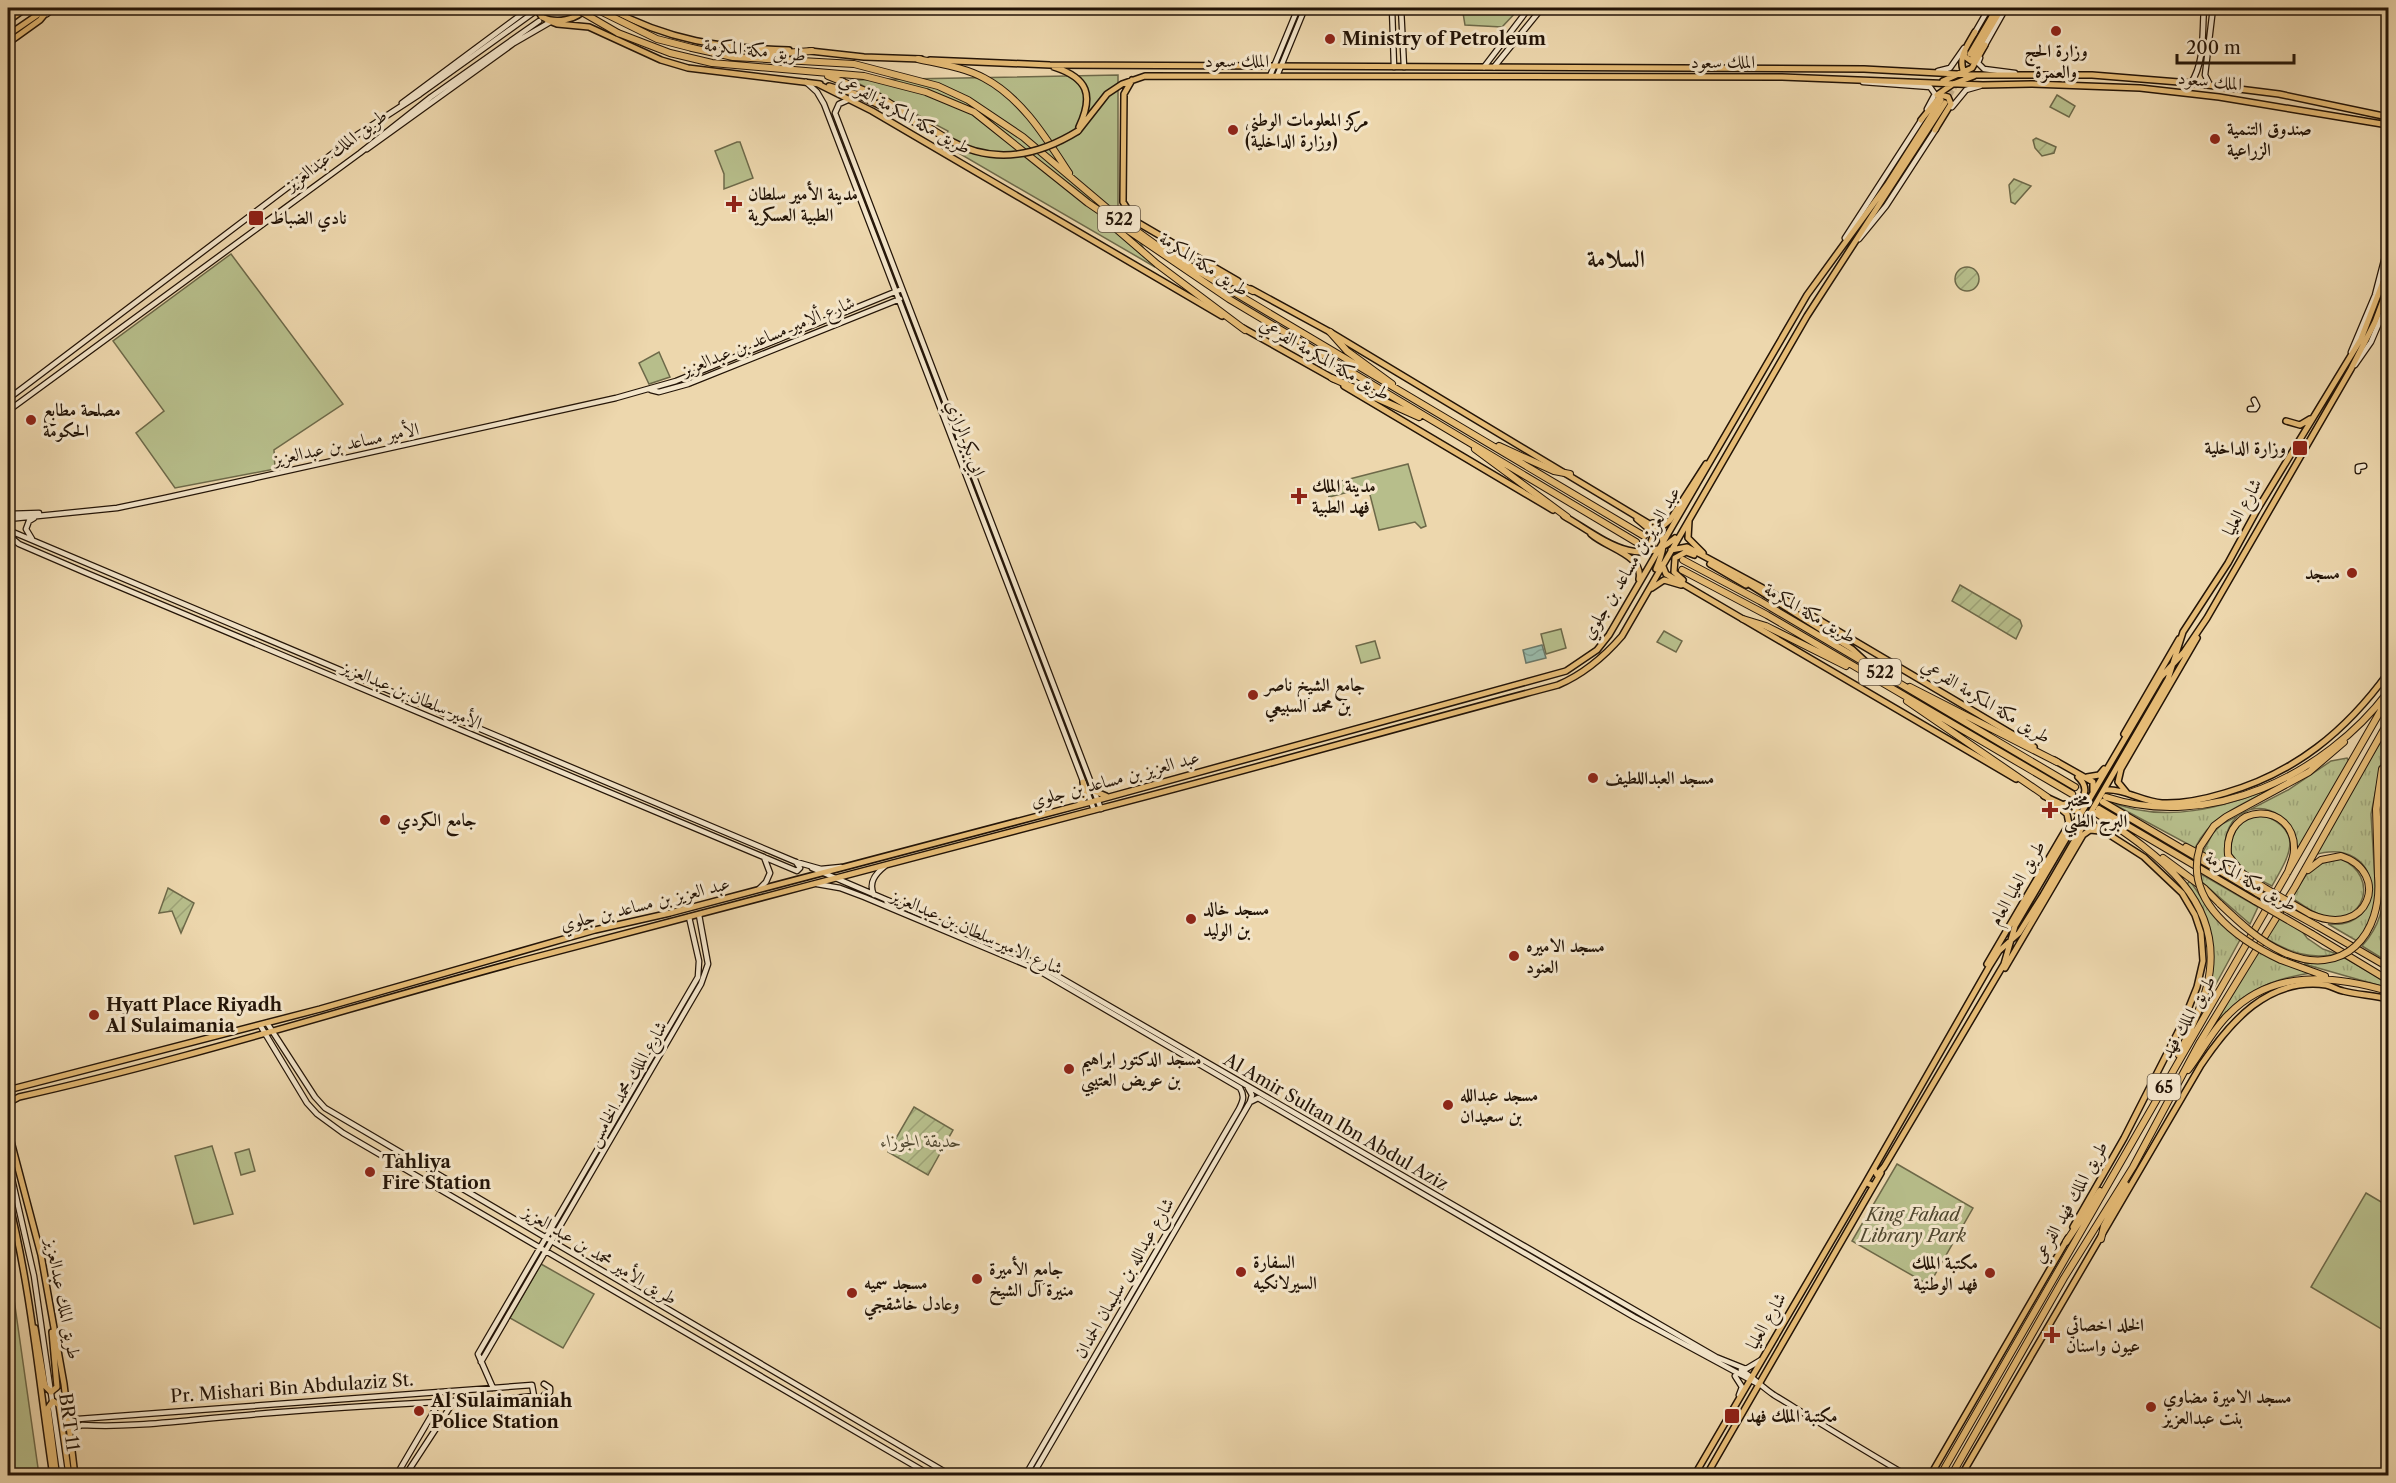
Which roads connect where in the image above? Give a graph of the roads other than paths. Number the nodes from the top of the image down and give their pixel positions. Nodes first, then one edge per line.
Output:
1 (15, 8) edge
2 (26, 8) edge
3 (49, 8) edge
4 (56, 8) edge
5 (575, 8) edge
6 (586, 8) edge
7 (594, 8) edge
8 (608, 8) edge
9 (1298, 8) edge
10 (1305, 8) edge
11 (1392, 8) edge
12 (1401, 8) edge
13 (1529, 8) edge
14 (1542, 8) edge
15 (1989, 8) edge
16 (1997, 8) edge
17 (2004, 8) edge
18 (2204, 8) edge
19 (2213, 8) edge
20 (533, 9) edge
21 (8, 13) edge
22 (624, 16) junction
23 (40, 20) junction
24 (551, 20) junction
25 (8, 21) edge
26 (538, 21) tunnel mouth
27 (1975, 32) junction
28 (8, 35) edge
29 (8, 43) edge
30 (1985, 45) junction
31 (629, 46) junction
32 (1497, 50) junction
33 (812, 51) junction
34 (2201, 51) junction
35 (1504, 54) junction
36 (733, 57) junction
37 (2207, 58) junction
38 (918, 59) junction
39 (1048, 65) junction
40 (1394, 67) junction
41 (1404, 67) junction
42 (1484, 67) junction
43 (1276, 68) junction
44 (1494, 68) junction
45 (816, 72) junction
46 (1932, 73) junction
47 (2020, 74) junction
48 (1964, 75) junction
49 (1273, 76) junction
50 (1132, 80) junction
51 (1852, 80) junction
52 (803, 81) junction
53 (1940, 82) junction
54 (1956, 83) junction
55 (2191, 83) junction
56 (818, 84) junction
57 (1983, 85) junction
58 (2210, 85) junction
59 (851, 100) junction
60 (2388, 117) edge
61 (1921, 120) junction
62 (2388, 126) edge
63 (1935, 130) junction
64 (1077, 131) junction
65 (949, 140) junction
66 (360, 153) junction
67 (1061, 181) junction
68 (1074, 182) junction
69 (1859, 239) junction
70 (2388, 245) edge
71 (1163, 250) junction
72 (1829, 263) junction
73 (2388, 269) edge
74 (2388, 287) edge
75 (902, 289) junction
76 (1253, 291) junction
77 (896, 292) junction
78 (905, 297) junction
79 (898, 299) junction
80 (2388, 302) edge
81 (1245, 330) junction
82 (1330, 332) junction
83 (745, 354) junction
84 (2350, 355) junction
85 (748, 359) junction
86 (2351, 369) junction
87 (1332, 378) junction
88 (648, 389) junction
89 (1408, 398) junction
90 (8, 399) edge
91 (2254, 400) dead end
92 (2250, 409) dead end
93 (8, 411) edge
94 (2313, 416) junction
95 (1426, 419) junction
96 (2286, 421) dead end
97 (1465, 442) junction
98 (1489, 444) junction
99 (1710, 461) junction
100 (2364, 466) dead end
101 (2358, 471) dead end
102 (1570, 474) junction
103 (1617, 503) junction
104 (1691, 513) junction
105 (8, 514) edge
106 (48, 514) junction
107 (1567, 518) junction
108 (8, 519) edge
109 (1585, 527) junction
110 (8, 530) edge
111 (8, 535) edge
112 (1644, 536) tunnel mouth
113 (1636, 542) tunnel mouth
114 (40, 544) junction
115 (1664, 549) junction
116 (1683, 560) tunnel mouth
117 (1662, 564) junction
118 (1724, 568) junction
119 (1682, 570) tunnel mouth
120 (1735, 574) junction
121 (1638, 584) junction
122 (1691, 587) junction
123 (1757, 592) junction
124 (1639, 606) junction
125 (2207, 618) junction
126 (1743, 619) junction
127 (2183, 632) junction
128 (2172, 665) junction
129 (1872, 667) junction
130 (2388, 673) edge
131 (1881, 683) junction
132 (1903, 685) junction
133 (2388, 692) edge
134 (2388, 698) edge
135 (2388, 722) edge
136 (2353, 733) junction
137 (2388, 744) edge
138 (2388, 751) edge
139 (2057, 762) junction
140 (2079, 776) junction
141 (1083, 782) junction
142 (1094, 791) junction
143 (2092, 793) junction
144 (2104, 796) junction
145 (1107, 797) junction
146 (2047, 797) junction
147 (2145, 800) junction
148 (1094, 801) junction
149 (1079, 805) junction
150 (1101, 809) junction
151 (1094, 810) junction
152 (2080, 813) junction
153 (2094, 813) junction
154 (2388, 816) edge
155 (692, 818) junction
156 (703, 823) junction
157 (2388, 823) edge
158 (690, 826) junction
159 (701, 830) junction
160 (2150, 830) junction
161 (2130, 836) junction
162 (2115, 837) junction
163 (764, 857) junction
164 (796, 862) junction
165 (848, 866) junction
166 (885, 866) junction
167 (841, 867) junction
168 (812, 868) junction
169 (822, 872) junction
170 (850, 876) junction
171 (805, 877) junction
172 (837, 879) junction
173 (2285, 881) junction
174 (817, 884) junction
175 (847, 884) junction
176 (808, 887) junction
177 (2295, 887) junction
178 (2265, 888) junction
179 (2388, 888) edge
180 (759, 889) junction
181 (845, 890) junction
182 (874, 895) junction
183 (670, 913) junction
184 (2310, 914) junction
185 (699, 915) junction
186 (689, 917) junction
187 (673, 921) junction
188 (704, 940) junction
189 (695, 942) junction
190 (2010, 944) junction
191 (2352, 945) junction
192 (2388, 967) edge
193 (2337, 979) junction
194 (2388, 980) edge
195 (1976, 990) junction
196 (1988, 990) junction
197 (2388, 991) edge
198 (2388, 999) edge
199 (267, 1023) junction
200 (260, 1025) junction
201 (273, 1033) junction
202 (264, 1035) junction
203 (1239, 1081) junction
204 (8, 1090) edge
205 (1241, 1090) junction
206 (2161, 1092) junction
207 (1251, 1094) junction
208 (2170, 1095) junction
209 (1258, 1096) junction
210 (1243, 1101) junction
211 (1250, 1102) junction
212 (8, 1103) edge
213 (8, 1131) edge
214 (8, 1161) edge
215 (1884, 1167) junction
216 (2133, 1167) junction
217 (1874, 1170) junction
218 (2114, 1175) junction
219 (1866, 1182) junction
220 (575, 1185) junction
221 (1873, 1186) junction
222 (582, 1189) junction
223 (569, 1196) junction
224 (8, 1198) edge
225 (575, 1200) junction
226 (544, 1238) junction
227 (2101, 1239) junction
228 (551, 1242) junction
229 (2066, 1242) junction
230 (540, 1245) junction
231 (546, 1249) junction
232 (27, 1279) junction
233 (49, 1298) junction
234 (1763, 1358) junction
235 (482, 1362) junction
236 (1735, 1367) junction
237 (1729, 1370) junction
238 (1751, 1378) junction
239 (544, 1384) dead end
240 (1758, 1384) junction
241 (493, 1388) junction
242 (51, 1392) junction
243 (544, 1395) dead end
244 (53, 1401) junction
245 (440, 1401) junction
246 (454, 1401) junction
247 (1737, 1401) junction
248 (434, 1412) junction
249 (67, 1414) junction
250 (443, 1417) junction
251 (83, 1418) junction
252 (84, 1426) junction
253 (70, 1430) junction
254 (55, 1476) edge
255 (63, 1476) edge
256 (69, 1476) edge
257 (75, 1476) edge
258 (396, 1476) edge
259 (405, 1476) edge
260 (932, 1476) edge
261 (952, 1476) edge
262 (1025, 1476) edge
263 (1032, 1476) edge
264 (1694, 1476) edge
265 (1706, 1476) edge
266 (1908, 1476) edge
267 (1930, 1476) edge
268 (1940, 1476) edge
269 (1951, 1476) edge
270 (1961, 1476) edge

1 - 21 street
2 - 25 main road
3 - 23 main road
3 - 28 main road
4 - 23 street
5 - 45 highway, طريق مكة المكرمة / 522, bridge
6 - 24 main road
7 - 36 highway, طريق مكة المكرمة, bridge
8 - 22 main road
9 - 43 street
10 - 43 street
11 - 40 street
12 - 41 street
13 - 32 street
14 - 35 street
15 - 27 street
16 - 17 main road
17 - 30 street
18 - 34 street
19 - 37 street
20 - 24 main road
20 - 90 street, طريق الملك عبدالعزيز
22 - 31 main road
22 - 33 main road
23 - 29 main road
24 - 31 main road
24 - 66 street
26 - 66 street, طريق الملك عبدالعزيز
27 - 30 main road
27 - 46 street
27 - 48 main road
30 - 47 street
30 - 48 main road
31 - 52 main road
32 - 35 street
32 - 42 street
33 - 36 highway
33 - 38 main road, الملك سعود
34 - 37 street
34 - 55 street
35 - 44 street
36 - 68 highway, طريق مكة المكرمة / 522
37 - 58 street
38 - 39 main road, الملك سعود
38 - 68 highway
39 - 43 main road, الملك سعود
39 - 64 main road
40 - 41 main road, الملك سعود
40 - 43 main road, الملك سعود
41 - 42 main road, الملك سعود
42 - 44 main road, الملك سعود
43 - 49 street
44 - 46 main road, الملك سعود
45 - 65 highway
45 - 67 highway, طريق مكة المكرمة / 522
46 - 48 main road, الملك سعود
47 - 48 main road, الملك سعود
47 - 55 main road, الملك سعود
48 - 53 main road
48 - 54 main road
48 - 57 main road
49 - 50 main road, الملك سعود
49 - 51 main road, الملك سعود
50 - 64 main road, الملك سعود
50 - 76 main road, طريق مكة المكرمة الفرعي
51 - 53 main road, الملك سعود
51 - 61 street
52 - 56 main road
52 - 77 street, ابي بكر الرازي
53 - 54 main road, الملك سعود
54 - 57 main road, الملك سعود
54 - 61 main road
55 - 58 main road, الملك سعود
56 - 59 main road, طريق مكة المكرمة الفرعي
56 - 65 main road, الملك سعود
57 - 62 main road, الملك سعود
57 - 63 street
58 - 60 main road, الملك سعود
59 - 75 street, ابي بكر الرازي
59 - 81 main road, طريق مكة المكرمة الفرعي
61 - 63 main road
61 - 72 street
63 - 69 street
64 - 65 main road, الملك سعود, bridge
66 - 93 street, طريق الملك عبدالعزيز
67 - 81 highway
67 - 95 highway, طريق مكة المكرمة / 522
68 - 71 highway, طريق مكة المكرمة / 522
69 - 72 main road, عبد العزيز بن مساعد بن جلوي
69 - 104 main road, عبد العزيز بن مساعد بن جلوي
70 - 84 street
71 - 76 highway
71 - 89 highway, طريق مكة المكرمة / 522
72 - 99 main road, عبد العزيز بن مساعد بن جلوي
73 - 84 main road, شارع العليا
74 - 86 main road, شارع العليا
75 - 77 street, شارع ألامير مساعد بن عبدالعزيز
75 - 78 street, ابي بكر الرازي
76 - 82 main road, طريق مكة المكرمة الفرعي
77 - 79 street, ابي بكر الرازي
77 - 83 street, شارع ألامير مساعد بن عبدالعزيز
78 - 79 street, شارع ألامير مساعد بن عبدالعزيز
78 - 142 street, ابي بكر الرازي
79 - 85 street, شارع ألامير مساعد بن عبدالعزيز
79 - 141 street, ابي بكر الرازي
80 - 86 street
81 - 87 main road, طريق مكة المكرمة الفرعي
82 - 89 highway
82 - 102 main road, طريق مكة المكرمة الفرعي
83 - 85 street
83 - 88 street, شارع ألامير مساعد بن عبدالعزيز
84 - 94 main road, شارع العليا
85 - 88 street, شارع ألامير مساعد بن عبدالعزيز
86 - 125 main road, شارع العليا
87 - 95 highway
87 - 107 main road, طريق مكة المكرمة الفرعي
88 - 106 street, الأمير مساعد بن عبدالعزيز
89 - 98 highway, طريق مكة المكرمة / 522
91 - 92 street
94 - 96 main road
94 - 127 main road, شارع العليا
95 - 97 highway, طريق مكة المكرمة / 522
97 - 107 highway
97 - 113 highway, طريق مكة المكرمة / 522
98 - 102 highway
98 - 112 highway, طريق مكة المكرمة / 522
99 - 103 main road
99 - 115 main road, عبد العزيز بن مساعد بن جلوي
100 - 101 street
102 - 103 main road, طريق مكة المكرمة الفرعي
103 - 109 main road
103 - 115 main road, طريق مكة المكرمة الفرعي
104 - 115 main road, عبد العزيز بن مساعد بن جلوي
104 - 118 main road
105 - 106 street
106 - 108 street
106 - 114 street
107 - 109 main road, طريق مكة المكرمة الفرعي
109 - 115 main road, طريق مكة المكرمة الفرعي
109 - 121 main road
110 - 114 street
111 - 158 street, الأمير سلطان بن عبدالعزيز
114 - 155 street, الأمير سلطان بن عبدالعزيز
115 - 117 main road
115 - 118 main road, طريق مكة المكرمة الفرعي
115 - 121 main road, عبد العزيز بن مساعد بن جلوي
115 - 124 main road
116 - 129 highway, طريق مكة المكرمة / 522
117 - 122 main road
117 - 124 main road
118 - 120 main road, طريق مكة المكرمة الفرعي
119 - 131 highway, طريق مكة المكرمة / 522
120 - 123 main road
120 - 139 main road, طريق مكة المكرمة الفرعي
121 - 145 main road, عبد العزيز بن مساعد بن جلوي
122 - 123 main road
122 - 124 main road
122 - 126 main road
123 - 129 main road
124 - 150 main road, عبد العزيز بن مساعد بن جلوي
125 - 128 main road, شارع العليا
125 - 147 main road
126 - 131 highway
126 - 146 main road
127 - 128 main road, شارع العليا
127 - 140 main road
128 - 143 main road, شارع العليا
128 - 144 main road, شارع العليا
129 - 132 highway, طريق مكة المكرمة / 522
130 - 147 main road
131 - 132 highway, طريق مكة المكرمة / 522
131 - 146 highway
132 - 139 highway
133 - 136 highway
134 - 173 highway, طريق الملك فهد / 65
135 - 177 highway, طريق الملك فهد / 65
136 - 144 highway
136 - 193 highway, bridge
137 - 161 highway, bridge
138 - 179 highway
139 - 140 main road, طريق مكة المكرمة الفرعي
139 - 146 main road
140 - 143 main road, طريق مكة المكرمة الفرعي
141 - 148 street, ابي بكر الرازي
141 - 149 main road
142 - 145 main road
142 - 148 street, ابي بكر الرازي
143 - 152 main road, شارع العليا
144 - 147 main road
144 - 153 main road, شارع العليا
144 - 160 highway, طريق مكة المكرمة
145 - 148 main road, عبد العزيز بن مساعد بن جلوي
146 - 152 main road
146 - 195 main road, طريق العليا العام
148 - 149 main road, عبد العزيز بن مساعد بن جلوي
148 - 150 street, ابي بكر الرازي
148 - 151 street, ابي بكر الرازي
149 - 165 main road, عبد العزيز بن مساعد بن جلوي
150 - 151 main road, عبد العزيز بن مساعد بن جلوي
151 - 166 main road, عبد العزيز بن مساعد بن جلوي
152 - 190 main road, شارع العليا
153 - 161 highway
153 - 162 main road
153 - 190 main road, شارع العليا
153 - 194 highway, طريق مكة المكرمة, bridge
154 - 157 main road
155 - 156 street, الأمير سلطان بن عبدالعزيز
155 - 158 street
156 - 159 street
156 - 164 street, الأمير سلطان بن عبدالعزيز
158 - 159 street, الأمير سلطان بن عبدالعزيز
159 - 163 street, الأمير سلطان بن عبدالعزيز
160 - 178 highway
160 - 191 highway, طريق مكة المكرمة, bridge
161 - 206 highway
162 - 196 main road
162 - 229 main road, طريق الملك فهد الفرعي
163 - 164 street, الأمير سلطان بن عبدالعزيز
163 - 180 street
164 - 168 street, الأمير سلطان بن عبدالعزيز
165 - 167 main road, عبد العزيز بن مساعد بن جلوي
165 - 170 main road
166 - 170 main road, عبد العزيز بن مساعد بن جلوي
166 - 182 street
167 - 168 street, الأمير سلطان بن عبدالعزيز
167 - 169 main road, عبد العزيز بن مساعد بن جلوي
168 - 169 street, Al Amir Sultan Ibn Abdul Aziz
169 - 171 main road, عبد العزيز بن مساعد بن جلوي
169 - 172 street, Al Amir Sultan Ibn Abdul Aziz
170 - 172 main road, عبد العزيز بن مساعد بن جلوي
171 - 176 main road
171 - 180 main road, عبد العزيز بن مساعد بن جلوي
172 - 174 main road, عبد العزيز بن مساعد بن جلوي
172 - 175 street, Al Amir Sultan Ibn Abdul Aziz
173 - 178 highway
173 - 206 highway, طريق الملك فهد / 65
174 - 176 main road, عبد العزيز بن مساعد بن جلوي
174 - 181 street, شارع الامير سلطان بن عبدالعزيز
175 - 181 street
175 - 182 street, Al Amir Sultan Ibn Abdul Aziz
176 - 185 main road, عبد العزيز بن مساعد بن جلوي
177 - 184 highway
177 - 208 highway, طريق الملك فهد / 65
178 - 184 highway, bridge
180 - 183 main road, عبد العزيز بن مساعد بن جلوي
181 - 205 street, شارع الامير سلطان بن عبدالعزيز
182 - 203 street, Al Amir Sultan Ibn Abdul Aziz
183 - 187 main road
183 - 199 main road, عبد العزيز بن مساعد بن جلوي
184 - 191 highway
185 - 186 main road, عبد العزيز بن مساعد بن جلوي
185 - 188 street, شارع الملك محمد الخامس
186 - 187 main road, عبد العزيز بن مساعد بن جلوي
186 - 189 street, شارع الملك محمد الخامس
187 - 201 main road, عبد العزيز بن مساعد بن جلوي
188 - 189 street
188 - 222 street, شارع الملك محمد الخامس
189 - 220 street, شارع الملك محمد الخامس
190 - 195 main road, شارع العليا
190 - 196 main road, شارع العليا
191 - 192 highway, طريق مكة المكرمة
193 - 197 highway
193 - 208 highway
195 - 217 main road, شارع العليا
196 - 215 main road, شارع العليا
198 - 227 main road
199 - 200 main road, عبد العزيز بن مساعد بن جلوي
199 - 201 street, طريق الأمير محمد بن عبد العزيز
200 - 202 street, طريق الأمير محمد بن عبد العزيز
200 - 204 main road, عبد العزيز بن مساعد بن جلوي
201 - 202 main road, عبد العزيز بن مساعد بن جلوي
201 - 226 street, طريق الأمير محمد بن عبد العزيز
202 - 212 main road, عبد العزيز بن مساعد بن جلوي
202 - 230 street, طريق الأمير محمد بن عبد العزيز
203 - 207 street
203 - 209 street, Al Amir Sultan Ibn Abdul Aziz
205 - 207 street, Al Amir Sultan Ibn Abdul Aziz
205 - 210 street
206 - 218 highway, طريق الملك فهد / 65
207 - 209 street
207 - 210 street, شارع عبدالله بن سليمان الحمدان
207 - 211 street, شارع عبدالله بن سليمان الحمدان
208 - 216 highway, طريق الملك فهد / 65
209 - 211 street, Al Amir Sultan Ibn Abdul Aziz
209 - 236 street, Al Amir Sultan Ibn Abdul Aziz
209 - 237 street, Al Amir Sultan Ibn Abdul Aziz
210 - 211 street
210 - 262 street, شارع عبدالله بن سليمان الحمدان
211 - 263 street, شارع عبدالله بن سليمان الحمدان
213 - 233 main road, طريق الملك عبدالعزيز
214 - 242 street, BRT 11
215 - 217 main road
215 - 221 main road, شارع العليا
216 - 227 highway
216 - 269 highway, طريق الملك فهد / 65
217 - 219 main road, شارع العليا
218 - 229 highway
218 - 268 highway, طريق الملك فهد / 65
219 - 221 main road
219 - 234 main road, شارع العليا
220 - 222 street
220 - 223 street, شارع الملك محمد الخامس
221 - 240 main road, شارع العليا
222 - 225 street, شارع الملك محمد الخامس
223 - 225 street
223 - 226 street, شارع الملك محمد الخامس
224 - 232 main road, طريق الملك عبدالعزيز
225 - 228 street, شارع الملك محمد الخامس
226 - 228 street, طريق الأمير محمد بن عبد العزيز
226 - 230 street, شارع الملك محمد الخامس
227 - 270 main road
228 - 231 street, شارع الملك محمد الخامس
228 - 261 street, طريق الأمير محمد بن عبد العزيز
229 - 267 main road, طريق الملك فهد الفرعي
230 - 231 street, طريق الأمير محمد بن عبد العزيز
230 - 235 street, شارع الملك محمد الخامس
231 - 235 street, شارع الملك محمد الخامس
231 - 260 street, طريق الأمير محمد بن عبد العزيز
232 - 242 main road
232 - 254 main road, طريق الملك عبدالعزيز
233 - 242 main road
233 - 249 main road, طريق الملك عبدالعزيز
234 - 236 street, Al Amir Sultan Ibn Abdul Aziz
234 - 238 main road, شارع العليا
235 - 241 street
236 - 238 street
237 - 238 street, Al Amir Sultan Ibn Abdul Aziz
237 - 247 street
238 - 240 street, Al Amir Sultan Ibn Abdul Aziz
238 - 247 main road, شارع العليا
239 - 243 street
240 - 265 main road, شارع العليا
240 - 266 street, Al Amir Sultan Ibn Abdul Aziz
241 - 246 street, Pr. Mishari Bin Abdulaziz St.
241 - 251 street, Pr. Mishari Bin Abdulaziz St.
242 - 244 street, BRT 11
244 - 254 main road
244 - 255 street, BRT 11
244 - 256 main road
245 - 246 street
245 - 248 street
245 - 252 street
246 - 250 street
247 - 264 main road, شارع العليا
248 - 250 street
248 - 258 street
249 - 251 street, Pr. Mishari Bin Abdulaziz St.
249 - 253 main road, طريق الملك عبدالعزيز
250 - 259 street
251 - 252 street
252 - 253 street
253 - 257 main road, طريق الملك عبدالعزيز

